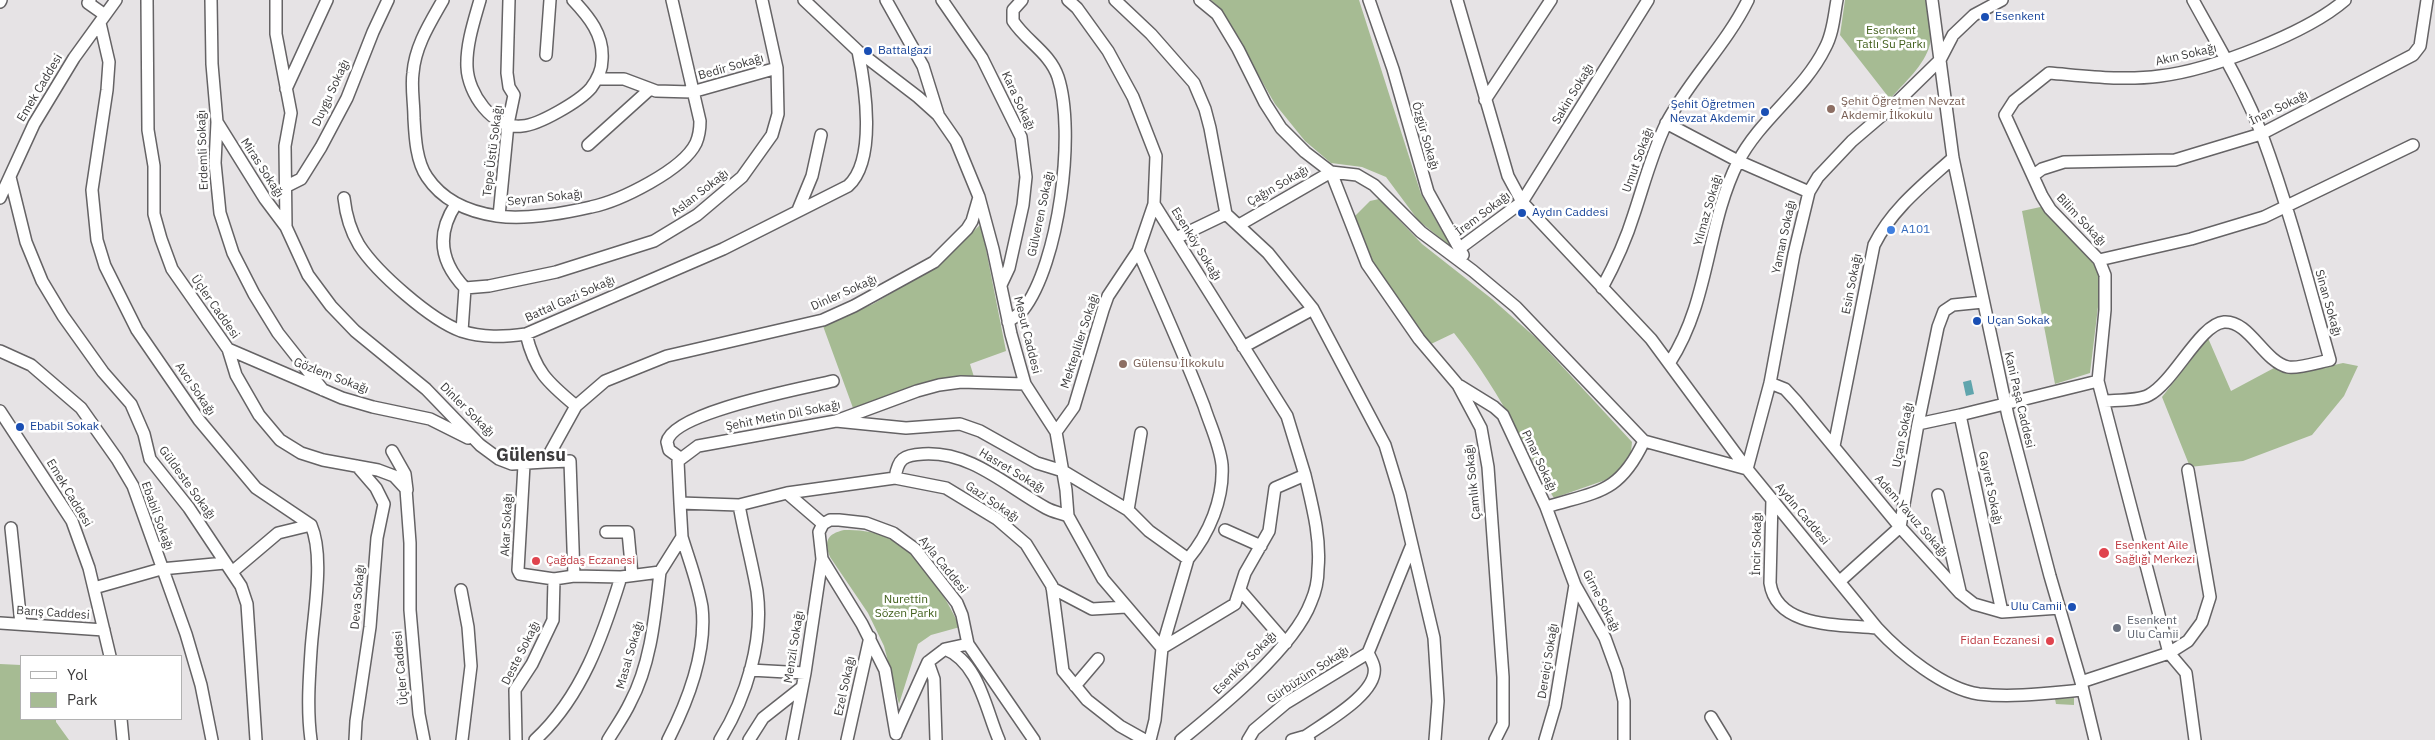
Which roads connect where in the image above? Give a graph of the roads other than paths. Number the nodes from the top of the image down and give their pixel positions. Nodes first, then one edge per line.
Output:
1 (90, 0) edge
2 (116, 0) edge
3 (147, 0) edge
4 (211, 0) edge
5 (276, 0) edge
6 (327, 0) edge
7 (388, 0) edge
8 (443, 0) edge
9 (480, 0) edge
10 (509, 0) edge
11 (550, 0) edge
12 (573, 0) edge
13 (672, 0) edge
14 (762, 0) edge
15 (804, 0) edge
16 (886, 0) edge
17 (942, 0) edge
18 (1022, 0) edge
19 (1068, 0) edge
20 (1114, 0) edge
21 (1200, 0) edge
22 (1369, 0) edge
23 (1456, 0) edge
24 (1551, 0) edge
25 (1648, 0) edge
26 (1748, 0) edge
27 (1838, 0) edge
28 (1932, 0) edge
29 (2002, 0) edge
30 (2193, 0) edge
31 (2345, 0) edge
32 (2427, 0) edge
33 (103, 19) junction
34 (858, 51) junction
35 (546, 55) dead end
36 (1940, 60) junction
37 (2226, 60) junction
38 (777, 68) junction
39 (597, 79) junction
40 (286, 89) junction
41 (649, 90) junction
42 (692, 92) junction
43 (1486, 100) junction
44 (938, 115) junction
45 (2005, 115) joint
46 (217, 122) junction
47 (508, 124) junction
48 (1666, 124) junction
49 (2261, 134) junction
50 (821, 135) dead end
51 (588, 145) dead end
52 (2413, 145) dead end
53 (1953, 158) junction
54 (1738, 161) junction
55 (1331, 172) junction
56 (2034, 175) junction
57 (10, 177) junction
58 (285, 187) junction
59 (1809, 192) junction
60 (0, 198) edge
61 (344, 198) dead end
62 (979, 198) junction
63 (1522, 202) junction
64 (456, 204) junction
65 (1154, 204) junction
66 (2287, 207) junction
67 (798, 210) junction
68 (1226, 214) junction
69 (499, 216) junction
70 (1239, 225) junction
71 (286, 227) junction
72 (1176, 238) junction
73 (1460, 248) junction
74 (1138, 252) junction
75 (2100, 260) junction
76 (1473, 271) junction
77 (1001, 285) junction
78 (464, 288) junction
79 (1602, 288) junction
80 (1983, 302) junction
81 (1313, 309) junction
82 (1008, 322) junction
83 (462, 331) junction
84 (526, 334) junction
85 (1243, 347) junction
86 (228, 349) junction
87 (0, 351) edge
88 (1670, 362) junction
89 (833, 381) dead end
90 (2098, 381) junction
91 (1770, 383) junction
92 (1025, 384) junction
93 (1458, 386) junction
94 (323, 390) junction
95 (2104, 401) junction
96 (2005, 403) junction
97 (576, 406) junction
98 (0, 411) edge
99 (1960, 415) junction
100 (836, 421) junction
101 (1918, 424) junction
102 (1056, 432) junction
103 (1141, 433) dead end
104 (1644, 441) junction
105 (480, 445) junction
106 (1834, 446) junction
107 (392, 451) dead end
108 (680, 458) junction
109 (545, 462) junction
110 (524, 465) junction
111 (357, 466) junction
112 (1747, 469) junction
113 (2188, 470) dead end
114 (1063, 471) junction
115 (1305, 475) junction
116 (895, 478) junction
117 (787, 493) junction
118 (407, 494) junction
119 (1938, 495) dead end
120 (1772, 499) junction
121 (680, 503) junction
122 (738, 504) junction
123 (1546, 507) junction
124 (1128, 510) junction
125 (1068, 516) junction
126 (823, 524) junction
127 (310, 525) junction
128 (1900, 527) junction
129 (11, 528) dead end
130 (1225, 530) dead end
131 (606, 532) dead end
132 (682, 537) junction
133 (1260, 546) junction
134 (1411, 547) junction
135 (822, 559) junction
136 (1188, 559) junction
137 (228, 568) junction
138 (161, 569) junction
139 (660, 572) junction
140 (574, 576) junction
141 (627, 576) junction
142 (554, 579) junction
143 (1840, 580) junction
144 (1575, 585) junction
145 (94, 588) junction
146 (1052, 588) junction
147 (461, 590) dead end
148 (1240, 590) junction
149 (1960, 593) junction
150 (1126, 607) junction
151 (2060, 608) junction
152 (2002, 612) junction
153 (0, 622) edge
154 (21, 624) junction
155 (1877, 628) junction
156 (104, 630) junction
157 (870, 637) junction
158 (1286, 643) junction
159 (968, 644) junction
160 (1162, 648) junction
161 (945, 649) junction
162 (1368, 653) junction
163 (2169, 653) junction
164 (110, 655) edge
165 (1098, 659) dead end
166 (928, 662) junction
167 (750, 670) junction
168 (805, 673) junction
169 (1075, 686) junction
170 (2082, 686) junction
171 (801, 688) junction
172 (1711, 716) dead end
173 (121, 720) edge
174 (894, 737) edge
175 (1308, 738) edge
176 (123, 740) edge
177 (212, 740) edge
178 (256, 740) edge
179 (311, 740) edge
180 (355, 740) edge
181 (424, 740) edge
182 (462, 740) edge
183 (516, 740) edge
184 (535, 740) edge
185 (608, 740) edge
186 (668, 740) edge
187 (720, 740) edge
188 (749, 740) edge
189 (792, 740) edge
190 (847, 740) edge
191 (936, 740) edge
192 (1000, 740) edge
193 (1034, 740) edge
194 (1146, 740) edge
195 (1150, 740) edge
196 (1182, 740) edge
197 (1248, 740) edge
198 (1292, 740) edge
199 (1435, 740) edge
200 (1495, 740) edge
201 (1545, 740) edge
202 (1624, 740) edge
203 (1725, 740) edge
204 (2095, 740) edge
205 (2195, 740) edge

1 - 33 street
2 - 33 street, Emek Caddesi
3 - 86 street, Üçler Caddesi
4 - 46 street, Erdemli Sokağı
5 - 40 street, Dinler Sokağı
6 - 40 street
7 - 58 street, Duygu Sokağı
8 - 64 street, Seyran Sokağı
9 - 47 street
10 - 47 street, Tepe Üstü Sokağı
11 - 35 street
12 - 39 street
13 - 42 street, Seyran Sokağı
14 - 38 street, Aslan Sokağı
15 - 34 street, Mesut Caddesi
16 - 44 street
17 - 77 street, Kara Sokağı
18 - 82 street, Gülveren Sokağı
19 - 65 street, Esenköy Sokağı
20 - 68 street
21 - 55 street
22 - 73 street, Özgür Sokağı
23 - 43 street, Aydın Caddesi
24 - 43 street
25 - 63 street, Sakin Sokağı
26 - 48 street, Umut Sokağı
27 - 54 street, Yılmaz Sokağı
28 - 36 street
29 - 36 street
30 - 37 street, Sinan Sokağı
31 - 37 street, Akın Sokağı
32 - 49 street, İnan Sokağı
33 - 57 street, Emek Caddesi
33 - 127 street, Avcı Sokağı
34 - 44 street, Mesut Caddesi
34 - 67 street, Battal Gazi Sokağı
36 - 53 street, Kani Paşa Caddesi
36 - 59 street, Yaman Sokağı
37 - 45 street, Akın Sokağı
37 - 49 street, Sinan Sokağı
38 - 42 street, Bedir Sokağı
38 - 78 street, Aslan Sokağı
39 - 41 street
39 - 47 street
40 - 58 street, Dinler Sokağı
41 - 42 street, Bedir Sokağı
41 - 51 street
42 - 69 street, Seyran Sokağı
43 - 63 street, Aydın Caddesi
44 - 62 street, Mesut Caddesi
45 - 56 street, Bilim Sokağı
46 - 71 street, Miras Sokağı
46 - 94 street, Erdemli Sokağı
47 - 69 street, Tepe Üstü Sokağı
48 - 54 street
48 - 79 street, Umut Sokağı
49 - 56 street, İnan Sokağı
49 - 66 street, Sinan Sokağı
50 - 67 street
52 - 66 street
53 - 80 street, Kani Paşa Caddesi
53 - 106 street, Esin Sokağı
54 - 59 street
54 - 88 street, Yılmaz Sokağı
55 - 70 street, Çağın Sokağı
55 - 76 street
55 - 93 street, Çamlık Sokağı
56 - 75 street, Bilim Sokağı
57 - 60 street, Emek Caddesi
57 - 137 street, Güldeste Sokağı
58 - 71 street, Dinler Sokağı
59 - 91 street, Yaman Sokağı
61 - 83 street, Battal Gazi Sokağı
62 - 77 street, Mesut Caddesi
62 - 97 street, Dinler Sokağı
63 - 73 street, İrem Sokağı
63 - 79 street, Aydın Caddesi
64 - 69 street, Seyran Sokağı
64 - 78 street
65 - 72 street, Esenköy Sokağı
65 - 74 street, Mektepliler Sokağı
66 - 75 street
66 - 95 street, Sinan Sokağı
67 - 84 street, Battal Gazi Sokağı
68 - 70 street
68 - 72 street
70 - 81 street
71 - 105 street, Dinler Sokağı
72 - 85 street, Esenköy Sokağı
73 - 76 street, Özgür Sokağı
74 - 102 street, Mektepliler Sokağı
74 - 136 street
75 - 90 street, Bilim Sokağı
76 - 104 street
77 - 82 street, Mesut Caddesi
78 - 83 street
79 - 88 street, Aydın Caddesi
80 - 96 street, Kani Paşa Caddesi
80 - 101 street, Uçan Sokağı
81 - 85 street
81 - 134 street
82 - 92 street, Mesut Caddesi
83 - 84 street, Battal Gazi Sokağı
84 - 97 street
85 - 115 street, Esenköy Sokağı
86 - 94 street, Gözlem Sokağı
86 - 111 street, Üçler Caddesi
87 - 138 street, Ebabil Sokağı
88 - 112 street, Aydın Caddesi
89 - 108 street
90 - 95 street
90 - 96 street
91 - 106 street, Adem Yavuz Sokağı
91 - 112 street, Yaman Sokağı
92 - 100 street, Şehit Metin Dil Sokağı
92 - 102 street, Mesut Caddesi
93 - 123 street, Pınar Sokağı
93 - 200 street, Çamlık Sokağı
94 - 105 street, Gözlem Sokağı
95 - 163 street
96 - 99 street
96 - 151 street, Kani Paşa Caddesi
97 - 109 street, Dinler Sokağı
98 - 145 street, Emek Caddesi
99 - 101 street
99 - 152 street, Gayret Sokağı
100 - 108 street, Şehit Metin Dil Sokağı
100 - 114 street
101 - 128 street, Uçan Sokağı
102 - 114 street, Mesut Caddesi
103 - 124 street
104 - 112 street
104 - 123 street, Pınar Sokağı
105 - 110 street, Dinler Sokağı
106 - 128 street, Adem Yavuz Sokağı
107 - 118 street
108 - 121 street
109 - 110 street, Dinler Sokağı
109 - 140 street
110 - 142 street, Akar Sokağı
111 - 118 street, Üçler Caddesi
111 - 180 street, Deva Sokağı
112 - 120 street, Aydın Caddesi
113 - 163 street, Aydın Caddesi
114 - 124 street
114 - 125 street, Mesut Caddesi
115 - 133 street
115 - 158 street, Esenköy Sokağı
116 - 117 street, Gazi Sokağı
116 - 125 street, Hasret Sokağı
116 - 146 street, Gazi Sokağı
117 - 122 street
117 - 126 street
118 - 181 street, Üçler Caddesi
119 - 149 street
120 - 143 street, Aydın Caddesi
120 - 155 street, İncir Sokağı
121 - 122 street
121 - 132 street
122 - 167 street
123 - 144 street, Girne Sokağı
124 - 136 street
125 - 150 street, Mesut Caddesi
126 - 135 street
126 - 159 street, Ayla Caddesi
127 - 137 street
127 - 179 street
128 - 143 street
128 - 149 street, Adem Yavuz Sokağı
129 - 154 street
130 - 133 street
131 - 141 street
132 - 139 street
132 - 186 street
133 - 148 street
134 - 162 street, Gürbüzüm Sokağı
134 - 199 street
135 - 157 street
135 - 168 street, Menzil Sokağı
136 - 160 street
137 - 138 street
137 - 178 street, Güldeste Sokağı
138 - 145 street
138 - 177 street, Ebabil Sokağı
139 - 141 street
139 - 185 street, Masal Sokağı
140 - 141 street, Akar Sokağı
140 - 142 street, Akar Sokağı
141 - 184 street
142 - 183 street, Deste Sokağı
143 - 155 street, Aydın Caddesi
144 - 201 street, Dereiçi Sokağı
144 - 202 street, Girne Sokağı
145 - 156 street, Emek Caddesi
146 - 150 street
146 - 169 street, Gazi Sokağı
147 - 182 street
148 - 158 street
148 - 160 street
149 - 152 street, Adem Yavuz Sokağı
150 - 160 street, Mesut Caddesi
151 - 152 street, Adem Yavuz Sokağı
151 - 170 street, Kani Paşa Caddesi
153 - 154 street, Barış Caddesi
154 - 156 street, Barış Caddesi
155 - 170 street, Aydın Caddesi
156 - 164 street, Emek Caddesi
157 - 174 street
157 - 190 street, Ezel Sokağı
158 - 196 street, Esenköy Sokağı
159 - 161 street
159 - 193 street, Ayla Caddesi
160 - 195 street
161 - 166 street
161 - 192 street
162 - 175 street
162 - 197 street, Gürbüzüm Sokağı
163 - 170 street, Aydın Caddesi
163 - 205 street
165 - 169 street
166 - 174 street
166 - 191 street
167 - 168 street
167 - 187 street
168 - 171 street, Menzil Sokağı
169 - 194 street, Gazi Sokağı
170 - 204 street, Kani Paşa Caddesi
171 - 188 street
171 - 189 street, Menzil Sokağı
172 - 203 street
173 - 176 street
175 - 198 street

